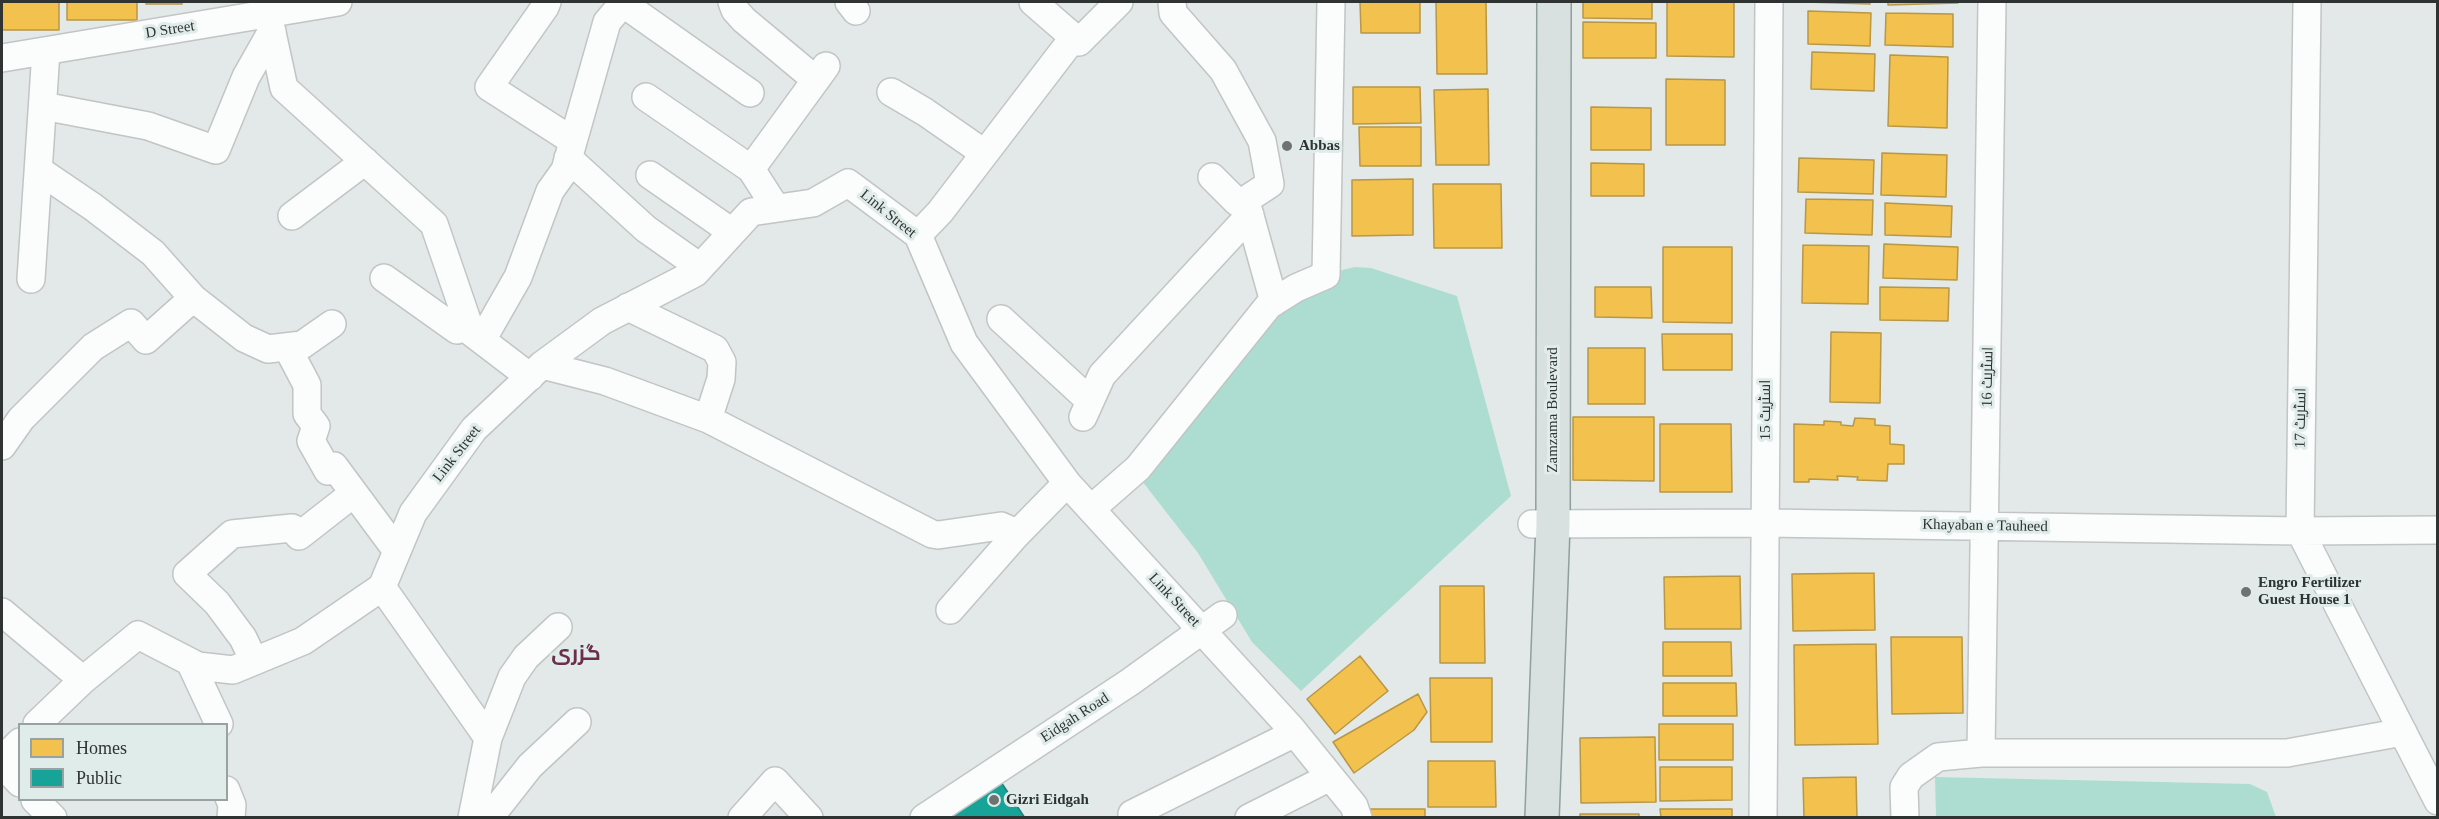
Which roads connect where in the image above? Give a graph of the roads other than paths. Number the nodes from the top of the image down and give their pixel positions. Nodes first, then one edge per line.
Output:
1 (337, 2) edge
2 (547, 2) edge
3 (621, 2) edge
4 (732, 2) edge
5 (1033, 2) edge
6 (1119, 2) edge
7 (1172, 2) edge
8 (1330, 2) edge
9 (1533, 2) edge
10 (1554, 2) edge
11 (1768, 2) edge
12 (1992, 2) edge
13 (2307, 2) edge
14 (270, 22) junction
15 (1074, 37) junction
16 (46, 51) junction
17 (2, 58) edge
18 (891, 92) dead end
19 (750, 93) dead end
20 (646, 97) dead end
21 (43, 106) junction
22 (571, 149) junction
23 (984, 153) junction
24 (365, 161) junction
25 (751, 169) junction
26 (40, 171) junction
27 (650, 175) dead end
28 (1212, 177) dead end
29 (776, 208) junction
30 (1246, 209) junction
31 (292, 216) dead end
32 (732, 232) junction
33 (918, 235) junction
34 (700, 267) junction
35 (384, 278) dead end
36 (31, 279) dead end
37 (193, 298) junction
38 (1274, 302) junction
39 (628, 307) junction
40 (1001, 319) dead end
41 (332, 324) dead end
42 (476, 333) junction
43 (287, 347) junction
44 (536, 371) junction
45 (708, 419) junction
46 (2, 446) edge
47 (1067, 483) junction
48 (354, 493) junction
49 (1091, 509) junction
50 (1543, 524) junction
51 (1765, 524) junction
52 (1986, 525) junction
53 (2438, 530) edge
54 (2300, 531) junction
55 (1017, 533) junction
56 (397, 551) junction
57 (382, 587) junction
58 (950, 610) dead end
59 (2, 612) edge
60 (1213, 623) junction
61 (558, 627) dead end
62 (254, 661) junction
63 (190, 662) junction
64 (83, 680) junction
65 (577, 722) dead end
66 (38, 723) edge
67 (219, 723) edge
68 (2403, 732) junction
69 (1295, 733) junction
70 (488, 738) junction
71 (18, 744) edge
72 (1981, 753) junction
73 (2, 762) edge
74 (1330, 777) junction
75 (18, 781) edge
76 (228, 795) edge
77 (36, 801) edge
78 (2438, 801) edge
79 (485, 812) edge
80 (1132, 814) dead end
81 (53, 818) edge
82 (231, 818) edge
83 (742, 818) edge
84 (809, 818) edge
85 (924, 818) edge
86 (1249, 818) edge
87 (1358, 818) edge
88 (1524, 818) edge
89 (1542, 818) edge
90 (1763, 818) edge
91 (1905, 818) edge

1 - 14 street, D Street
2 - 22 street
3 - 19 street
3 - 22 street
4 - 25 street
5 - 15 street
6 - 15 street
7 - 30 street
8 - 38 street
9 - 50 main road, Zamzama Boulevard
10 - 50 main road, Zamzama Boulevard
11 - 51 street, اسٹریٹ 15
12 - 52 street, اسٹریٹ 16
13 - 54 street, اسٹریٹ 17
14 - 16 street, D Street
14 - 21 street
14 - 24 street
15 - 23 street
16 - 17 street, D Street
16 - 21 street
18 - 23 street
20 - 25 street
21 - 26 street
22 - 34 street
22 - 42 street
23 - 33 street
24 - 31 street
24 - 42 street
25 - 29 street
26 - 36 street
26 - 37 street
27 - 32 street
28 - 30 street
29 - 32 street, Link Street
29 - 33 street, Link Street
30 - 38 street
30 - 40 street
32 - 34 street, Link Street
33 - 47 street, Link Street
34 - 39 street, Link Street
35 - 42 street
37 - 43 street
37 - 46 street
38 - 49 street
39 - 44 street, Link Street
39 - 45 street
41 - 43 street
42 - 44 street
43 - 48 street
44 - 45 street
44 - 56 street, Link Street
45 - 55 street
47 - 49 street, Link Street
47 - 55 street
48 - 56 street
48 - 62 street
49 - 60 street, Link Street
50 - 51 street, Khayaban e Tauheed
50 - 88 main road, Zamzama Boulevard
50 - 89 main road, Zamzama Boulevard
51 - 52 street, Khayaban e Tauheed
51 - 90 street, اسٹریٹ 15
52 - 54 street, Khayaban e Tauheed
52 - 72 street, اسٹریٹ 16
53 - 54 street, Khayaban e Tauheed
54 - 68 street, اسٹریٹ 17
55 - 58 street
56 - 57 street, Link Street
57 - 62 street
57 - 70 street
59 - 64 street
60 - 69 street, Link Street
60 - 85 street, Eidgah Road
61 - 70 street
62 - 63 street
63 - 64 street
63 - 67 street
64 - 66 street
65 - 79 street
68 - 72 street
68 - 78 street, اسٹریٹ 17
69 - 74 street, Link Street
69 - 80 street
70 - 79 street
71 - 73 street
72 - 91 street
73 - 75 street
74 - 86 street
74 - 87 street, Link Street
76 - 82 street
77 - 81 street
83 - 84 street

